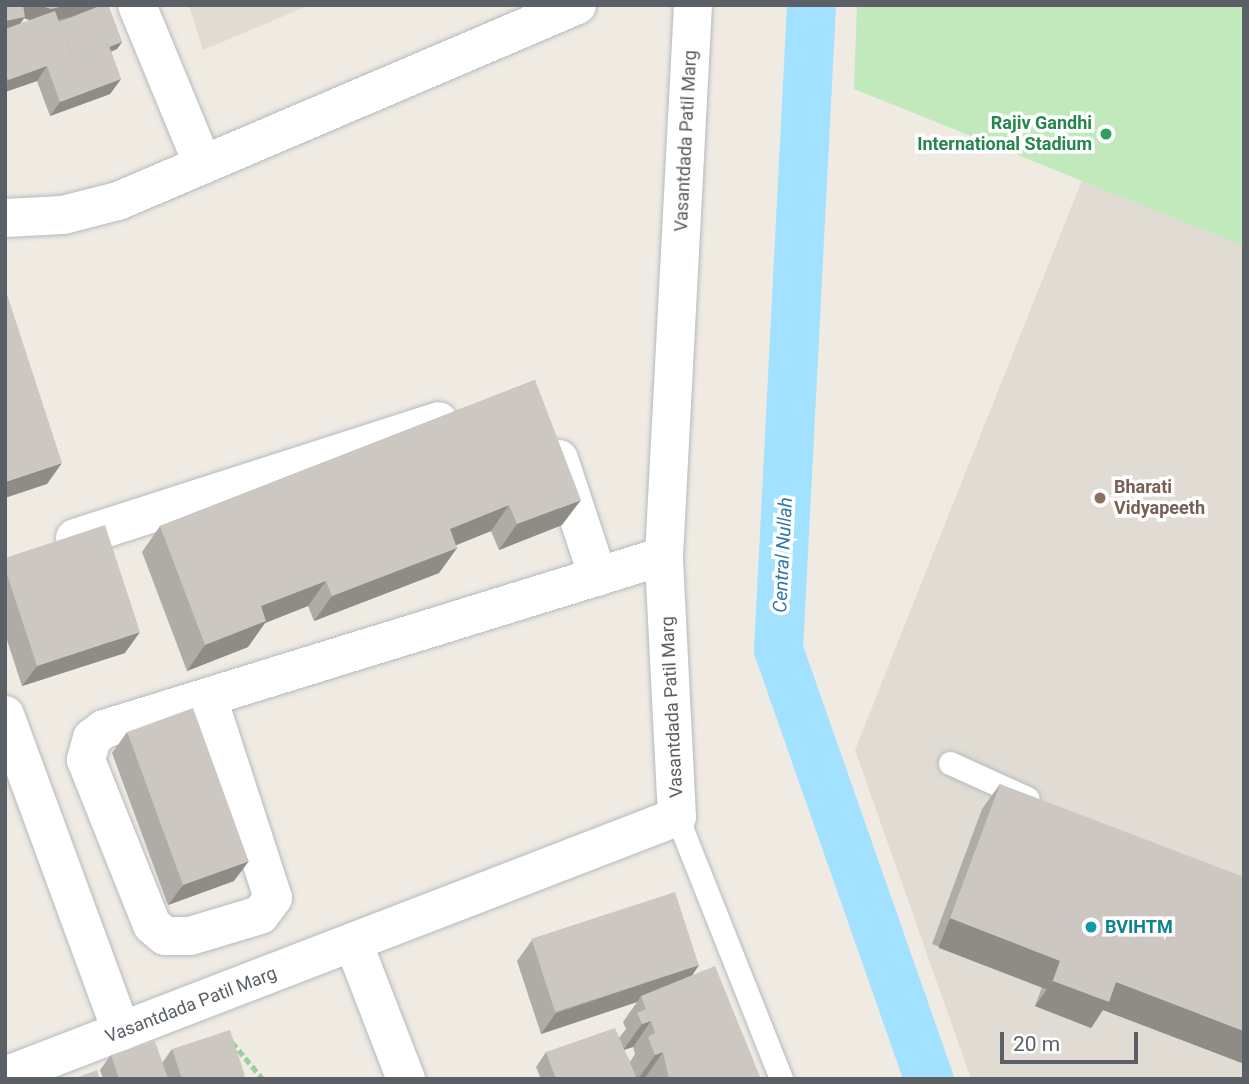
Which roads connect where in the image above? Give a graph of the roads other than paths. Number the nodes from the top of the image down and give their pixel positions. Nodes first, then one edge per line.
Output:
1 (137, 5) edge
2 (577, 5) edge
3 (693, 5) edge
4 (203, 165) junction
5 (5, 218) edge
6 (479, 408) edge
7 (546, 422) edge
8 (75, 538) edge
9 (664, 556) junction
10 (598, 577) junction
11 (208, 698) junction
12 (5, 715) edge
13 (950, 763) dead end
14 (1048, 808) edge
15 (677, 817) junction
16 (353, 943) junction
17 (121, 1031) junction
18 (5, 1076) edge
19 (406, 1079) edge
20 (781, 1079) edge

1 - 4 street
2 - 4 street
3 - 9 street, Vasantdada Patil Marg
4 - 5 street
6 - 8 street
7 - 10 street
9 - 10 street
9 - 15 street, Vasantdada Patil Marg
10 - 11 street
11 - 11 street
12 - 17 street
13 - 14 lane
15 - 16 street, Vasantdada Patil Marg
15 - 20 lane
16 - 17 street, Vasantdada Patil Marg
16 - 19 street
17 - 18 street, Vasantdada Patil Marg

